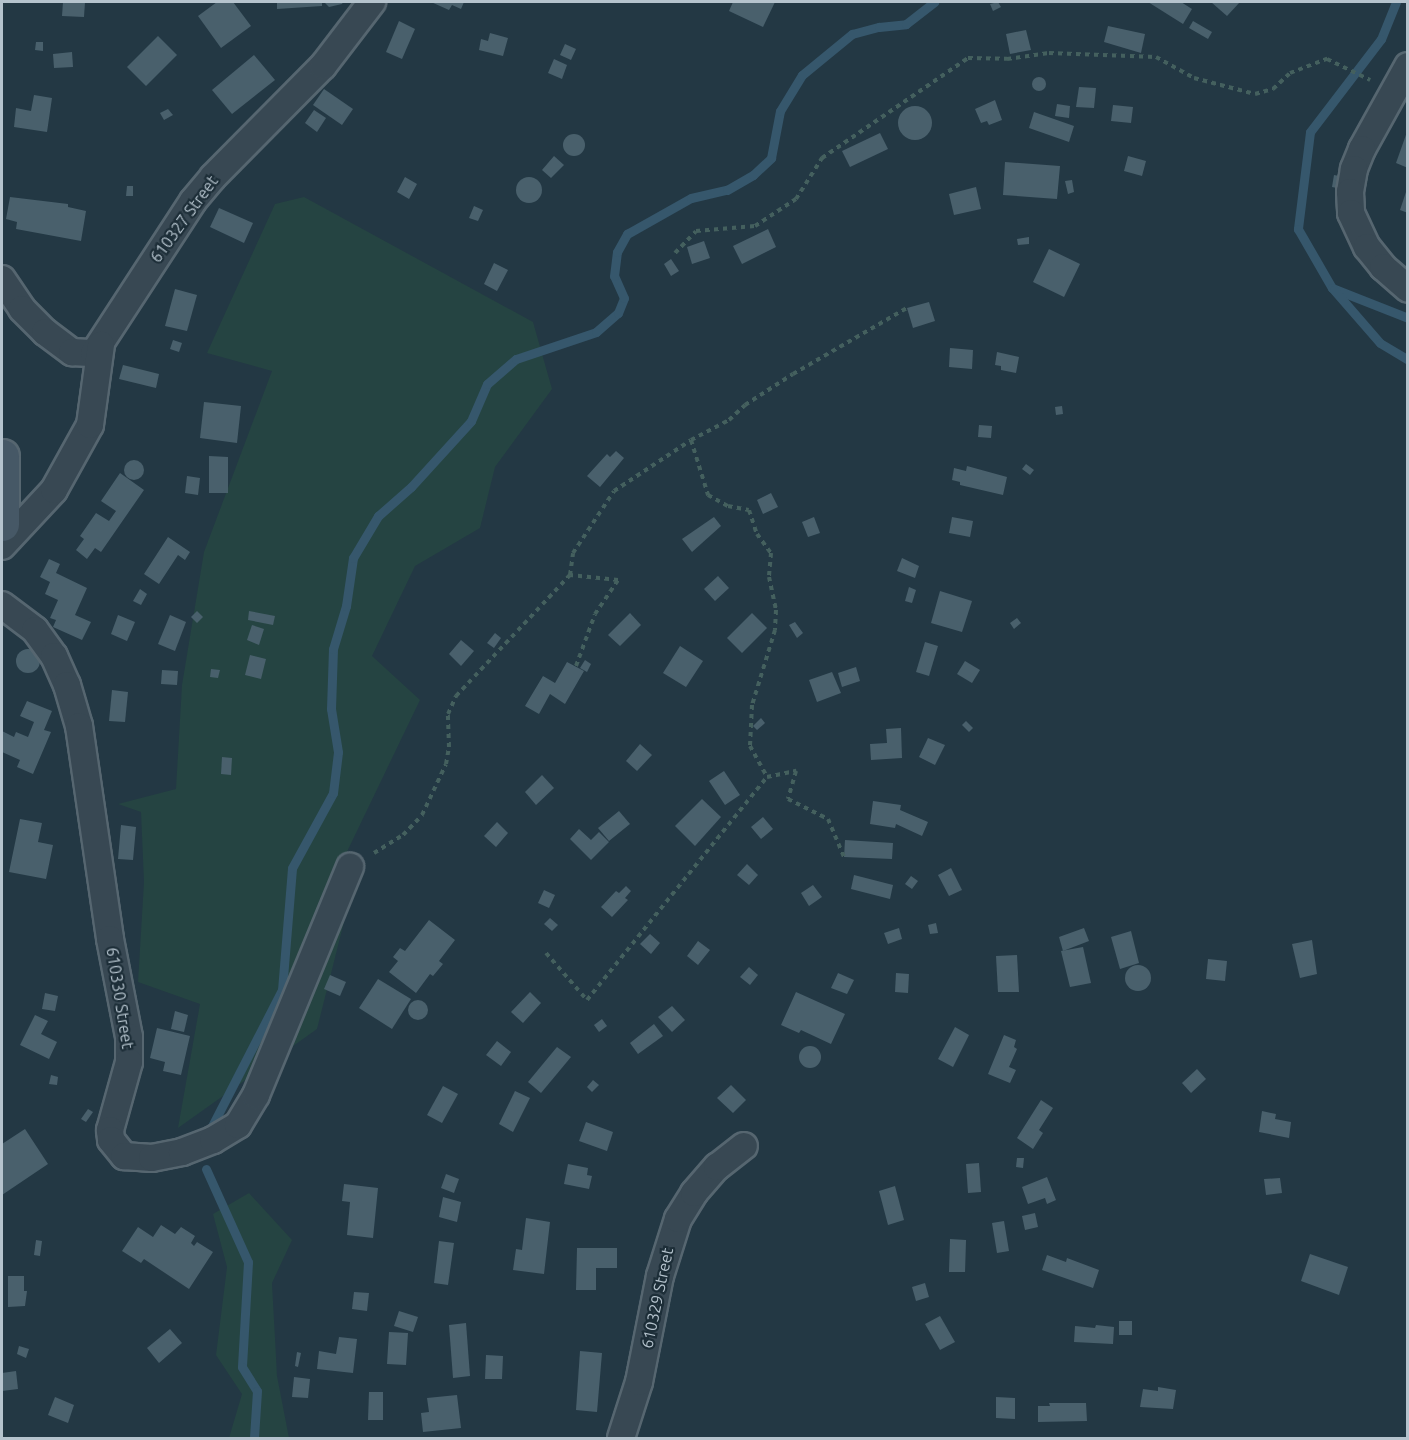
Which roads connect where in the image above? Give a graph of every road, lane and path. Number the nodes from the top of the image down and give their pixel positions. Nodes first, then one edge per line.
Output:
1 (372, 2) edge
2 (1407, 66) edge
3 (1379, 84) dead end
4 (675, 253) dead end
5 (2, 279) edge
6 (1407, 289) edge
7 (907, 308) dead end
8 (101, 345) junction
9 (691, 440) junction
10 (2, 456) edge
11 (2, 524) edge
12 (2, 546) edge
13 (570, 575) junction
14 (2, 604) edge
15 (576, 666) dead end
16 (767, 777) junction
17 (844, 857) dead end
18 (350, 867) joint
19 (546, 953) dead end
20 (744, 1146) dead end
21 (621, 1438) edge

1 - 8 street, 610327 Street
2 - 6 street
3 - 4 path
5 - 8 street
7 - 9 path
8 - 12 street
9 - 13 path
9 - 16 path
10 - 11 street
13 - 15 path
13 - 18 path
14 - 18 street, 610330 Street
16 - 17 path
16 - 19 path
20 - 21 street, 610329 Street

